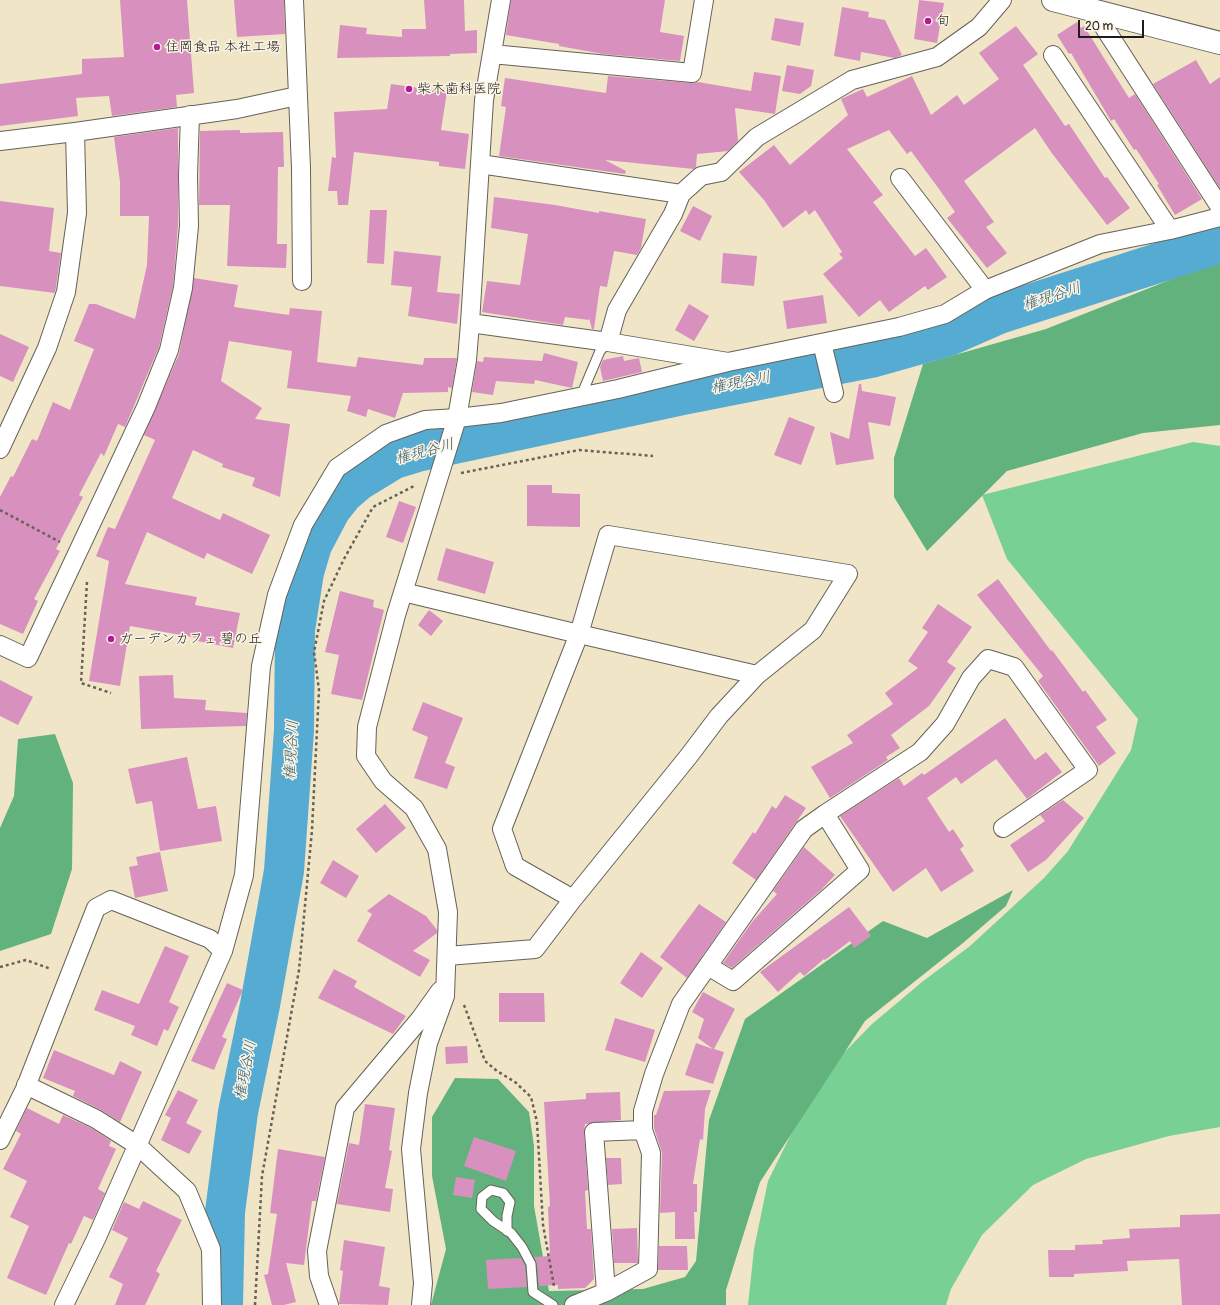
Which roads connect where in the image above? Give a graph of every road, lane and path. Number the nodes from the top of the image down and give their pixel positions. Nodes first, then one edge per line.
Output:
1 (294, 0) edge
2 (501, 0) edge
3 (704, 0) edge
4 (1002, 0) edge
5 (1073, 3) edge
6 (1220, 43) edge
7 (492, 54) junction
8 (1053, 55) dead end
9 (297, 96) junction
10 (190, 115) junction
11 (75, 132) junction
12 (0, 141) edge
13 (480, 164) junction
14 (900, 178) dead end
15 (682, 194) junction
16 (1220, 207) edge
17 (1220, 217) edge
18 (1170, 230) junction
19 (302, 281) dead end
20 (985, 290) junction
21 (470, 323) junction
22 (608, 342) junction
23 (822, 343) junction
24 (728, 362) junction
25 (834, 393) dead end
26 (581, 396) junction
27 (457, 418) junction
28 (0, 449) edge
29 (653, 456) dead end
30 (438, 478) junction
31 (0, 510) edge
32 (75, 559) junction
33 (403, 592) junction
34 (580, 634) junction
35 (0, 645) edge
36 (756, 675) junction
37 (112, 693) dead end
38 (825, 814) junction
39 (1003, 828) dead end
40 (573, 899) junction
41 (223, 951) junction
42 (447, 956) junction
43 (708, 966) junction
44 (0, 968) edge
45 (69, 976) junction
46 (446, 982) junction
47 (463, 1002) dead end
48 (26, 1085) junction
49 (643, 1130) junction
50 (0, 1140) edge
51 (137, 1145) junction
52 (507, 1231) dead end
53 (554, 1289) dead end
54 (606, 1292) junction
55 (64, 1305) edge
56 (212, 1305) edge
57 (255, 1305) edge
58 (329, 1305) edge
59 (421, 1305) edge
60 (553, 1305) edge
61 (574, 1305) edge

1 - 9 street
2 - 7 street
3 - 7 street
4 - 15 street
5 - 6 street
5 - 16 street
7 - 13 street
8 - 18 street
9 - 10 street
9 - 19 street
10 - 11 street
10 - 32 street
11 - 12 street
11 - 28 street
13 - 15 street
13 - 21 street
14 - 20 street
15 - 22 street
17 - 18 street
18 - 20 street
20 - 23 street
21 - 22 street
21 - 27 street
22 - 24 street
22 - 26 lane
23 - 24 street
23 - 25 street
24 - 26 street
26 - 27 street
27 - 30 street
27 - 41 street
29 - 30 path
30 - 33 street
30 - 57 path
31 - 32 path
32 - 35 street
32 - 37 path
33 - 34 street
33 - 42 street
34 - 36 street
34 - 36 street
34 - 40 street
36 - 40 street
38 - 39 street
38 - 43 street
38 - 43 street
40 - 42 street
41 - 45 street
41 - 51 street
42 - 46 street
43 - 49 street
44 - 45 path
45 - 48 street
46 - 58 street
46 - 59 street
47 - 53 path
48 - 50 street
48 - 51 street
49 - 54 street
49 - 54 street
51 - 55 street
51 - 56 street
52 - 60 lane
54 - 61 street

